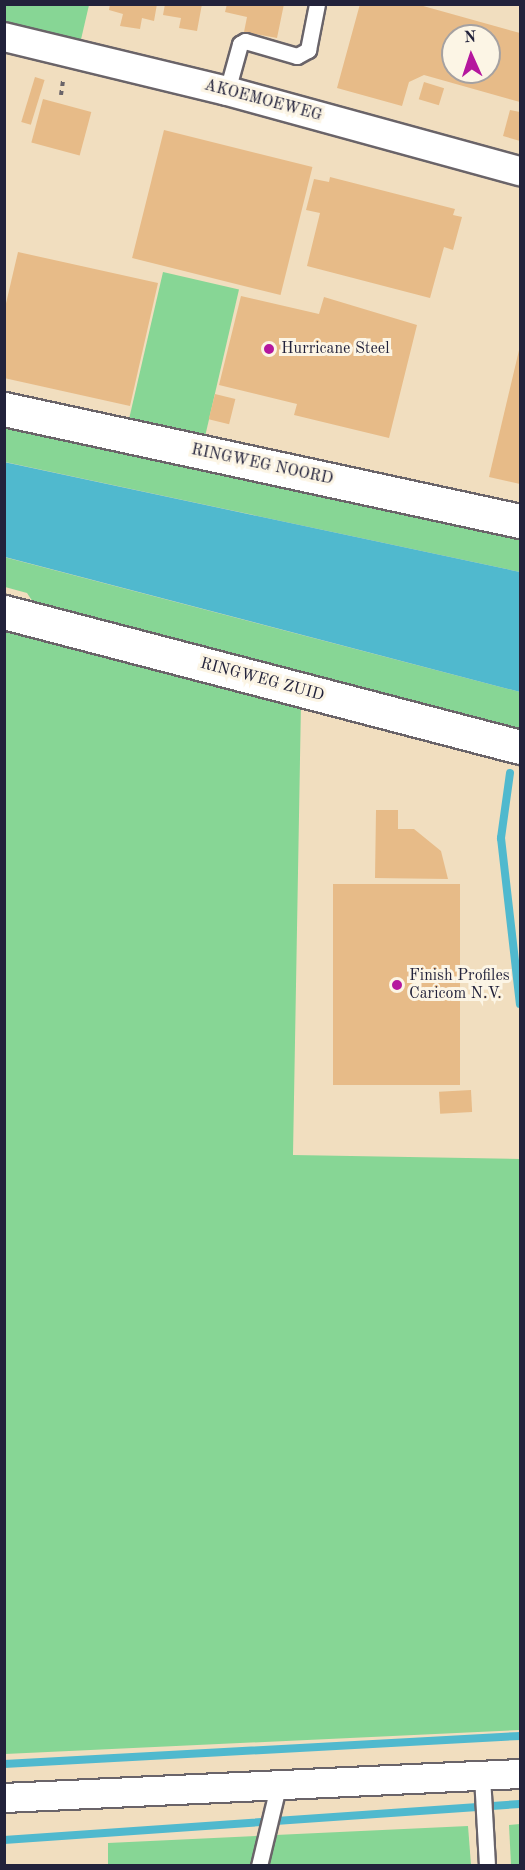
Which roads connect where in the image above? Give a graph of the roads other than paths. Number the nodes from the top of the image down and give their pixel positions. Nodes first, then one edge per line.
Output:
1 (317, 4) edge
2 (4, 37) edge
3 (227, 91) junction
4 (520, 171) edge
5 (4, 409) edge
6 (520, 521) edge
7 (4, 612) edge
8 (520, 747) edge
9 (520, 1774) edge
10 (482, 1783) junction
11 (278, 1787) junction
12 (4, 1798) edge
13 (259, 1866) edge
14 (488, 1866) edge

1 - 3 lane
2 - 3 street, AKOEMOEWEG
3 - 4 street, AKOEMOEWEG
5 - 6 street, RINGWEG NOORD
7 - 8 street, RINGWEG ZUID
9 - 10 street
10 - 11 street
10 - 14 lane
11 - 12 street
11 - 13 lane

